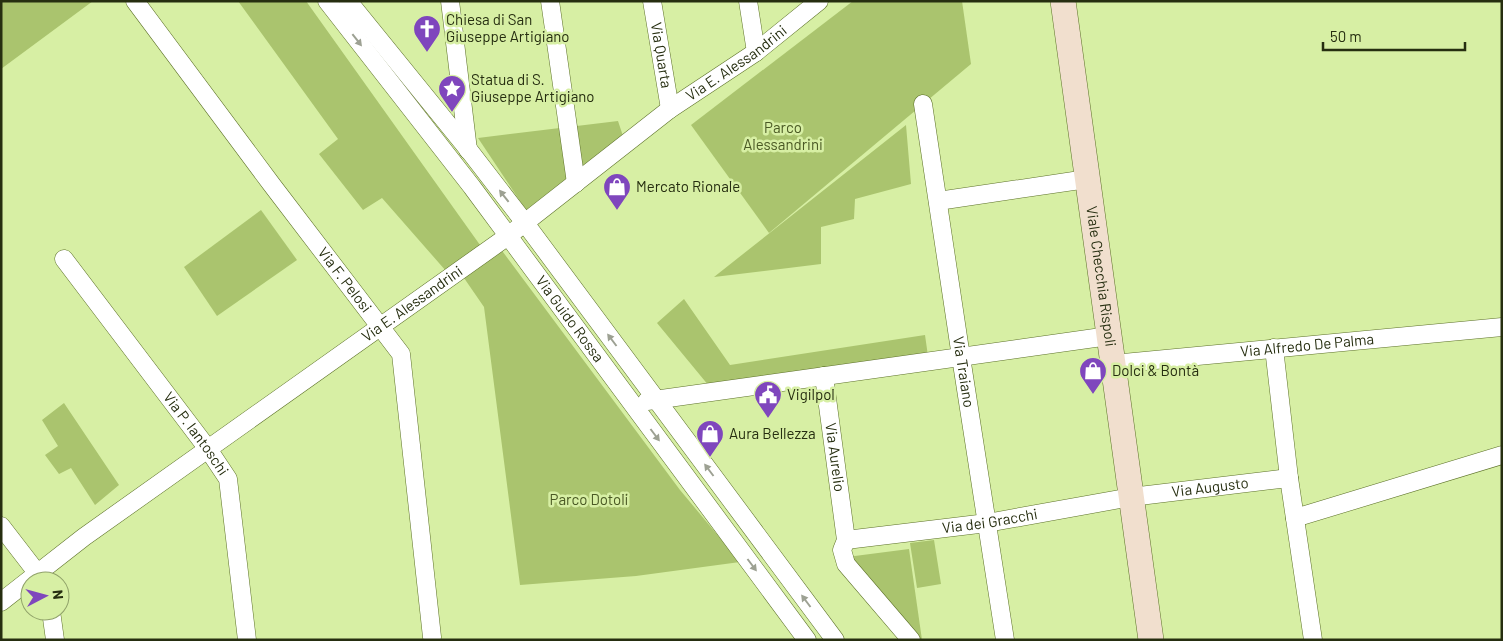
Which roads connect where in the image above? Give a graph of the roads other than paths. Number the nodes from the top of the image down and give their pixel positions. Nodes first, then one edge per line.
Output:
1 (135, 1) edge
2 (328, 1) edge
3 (348, 1) edge
4 (450, 1) edge
5 (550, 1) edge
6 (652, 1) edge
7 (748, 1) edge
8 (819, 1) edge
9 (1062, 1) edge
10 (756, 52) junction
11 (923, 104) dead end
12 (670, 109) junction
13 (468, 149) junction
14 (1087, 179) junction
15 (576, 183) junction
16 (472, 187) junction
17 (938, 201) junction
18 (525, 223) junction
19 (508, 236) junction
20 (64, 259) dead end
21 (381, 326) junction
22 (1502, 327) edge
23 (1109, 336) junction
24 (1274, 348) junction
25 (961, 357) junction
26 (1113, 364) junction
27 (824, 376) junction
28 (657, 400) junction
29 (632, 403) junction
30 (208, 449) junction
31 (1502, 455) edge
32 (1289, 478) junction
33 (1131, 497) junction
34 (1294, 518) junction
35 (987, 523) junction
36 (1, 526) edge
37 (846, 540) junction
38 (35, 571) edge
39 (46, 571) edge
40 (20, 590) edge
41 (1, 602) edge
42 (52, 621) edge
43 (432, 637) dead end
44 (55, 640) edge
45 (247, 640) edge
46 (807, 640) edge
47 (835, 640) edge
48 (911, 640) edge
49 (1005, 640) edge
50 (1151, 640) edge
51 (1313, 640) edge

1 - 21 street, Via F. Pelosi
2 -> 16 street, Via Guido Rossa
3 - 13 street
4 - 13 street
5 - 15 street
6 - 12 street, Via Quarta
7 - 10 street
8 - 10 street, Via E. Alessandrini
9 - 14 main road, Viale Checchia Rispoli
10 - 12 street, Via E. Alessandrini
11 - 17 street, Via Traiano
12 - 15 street, Via E. Alessandrini
13 - 16 street
18 -> 13 street
14 - 17 street
14 - 23 main road, Viale Checchia Rispoli
15 - 18 street, Via E. Alessandrini
16 - 19 street, Via Guido Rossa
17 - 25 street, Via Traiano
18 - 19 street, Via E. Alessandrini
28 -> 18 street
19 - 21 street, Via E. Alessandrini
19 - 29 street, Via Guido Rossa
20 - 30 street, Via P. Iantoschi
21 - 30 street, Via E. Alessandrini
21 - 43 street, Via F. Pelosi
22 - 24 street, Via Alfredo De Palma
23 - 25 street
23 - 26 main road, Viale Checchia Rispoli
24 - 26 street, Via Alfredo De Palma
24 - 32 street
25 - 27 street
25 - 35 street, Via Traiano
26 - 33 main road, Viale Checchia Rispoli
27 - 28 street
27 - 37 street, Via Aurelio
28 - 29 street
47 -> 28 street
29 -> 46 street, Via Guido Rossa
30 - 39 street, Via E. Alessandrini
30 - 45 street, Via P. Iantoschi
31 - 34 street
32 - 33 street, Via Augusto
32 - 34 street
33 - 35 street, Via dei Gracchi
33 - 50 main road, Viale Checchia Rispoli
34 - 51 street
35 - 37 street, Via dei Gracchi
35 - 49 street, Via Traiano
36 - 38 street
37 - 48 street, Via Aurelio
40 - 41 street, Via E. Alessandrini
42 - 44 street

